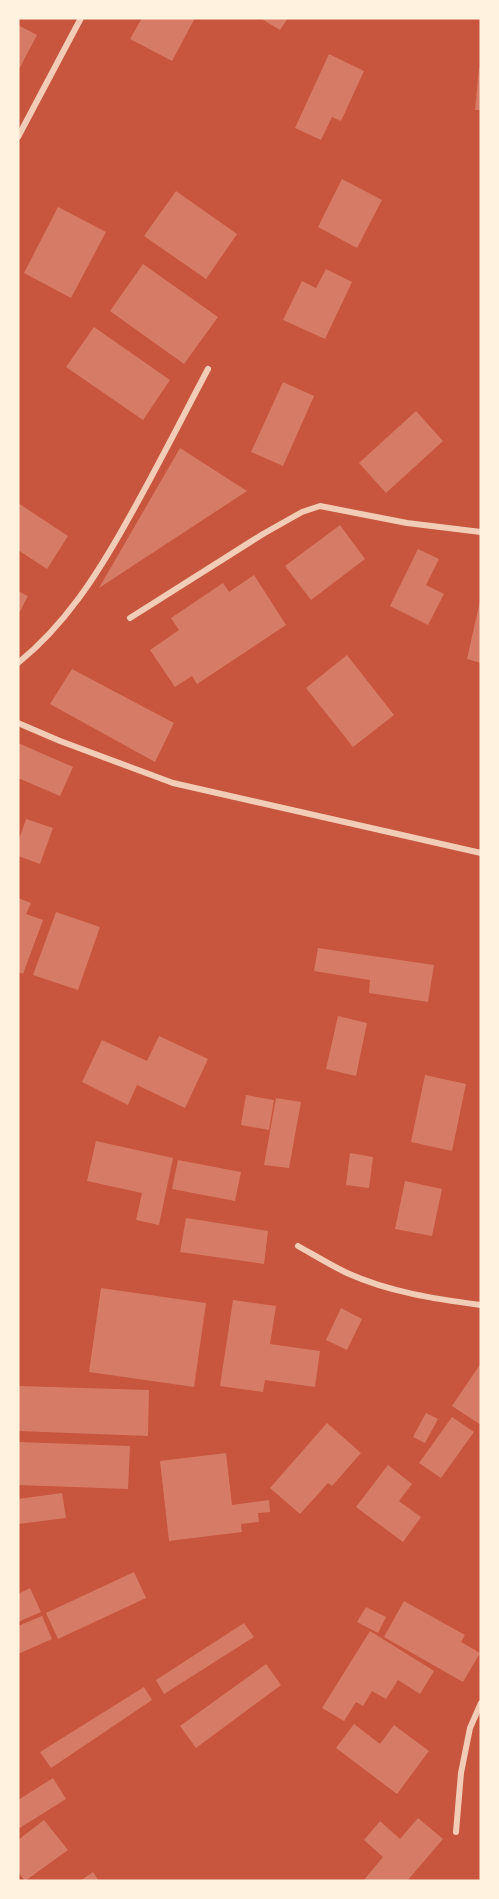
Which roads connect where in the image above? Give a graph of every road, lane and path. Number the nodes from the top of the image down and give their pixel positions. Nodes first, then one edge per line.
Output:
1 (81, 18) edge
2 (18, 137) edge
3 (208, 369) dead end
4 (481, 532) edge
5 (130, 618) dead end
6 (18, 663) edge
7 (18, 723) edge
8 (481, 853) edge
9 (298, 1246) dead end
10 (481, 1305) edge
11 (481, 1703) edge
12 (456, 1832) dead end

1 - 2 street
3 - 6 street
4 - 5 street
7 - 8 street
9 - 10 street
11 - 12 street

